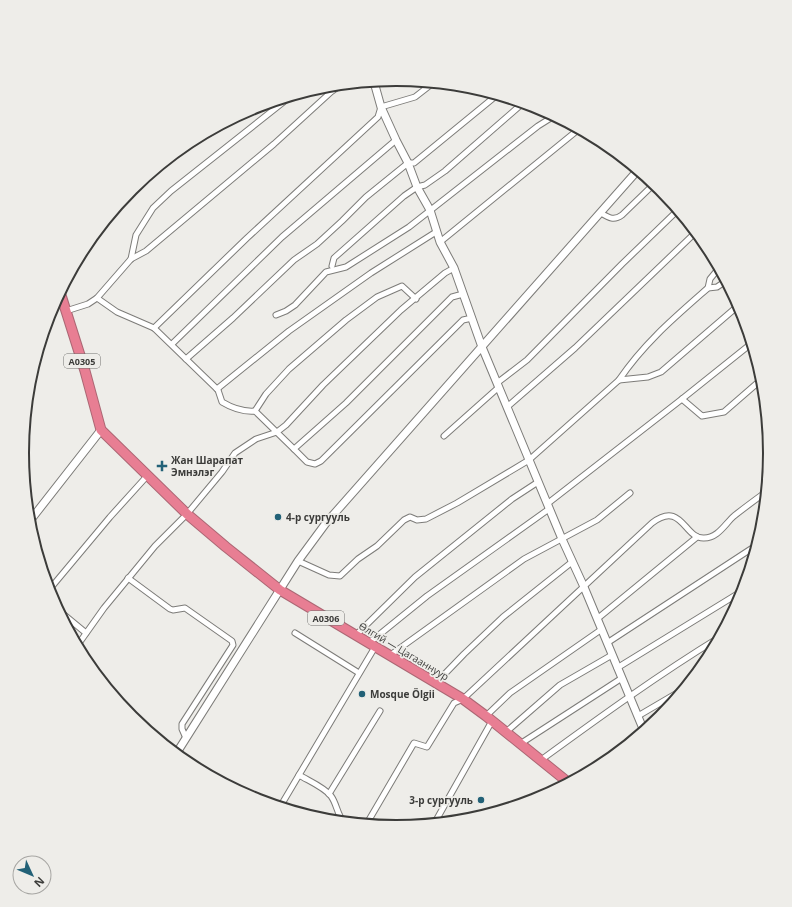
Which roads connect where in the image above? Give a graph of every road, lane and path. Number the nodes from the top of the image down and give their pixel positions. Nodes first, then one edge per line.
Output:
1 (375, 87) edge
2 (427, 88) edge
3 (330, 93) edge
4 (492, 99) edge
5 (279, 106) edge
6 (381, 107) junction
7 (518, 107) edge
8 (548, 120) edge
9 (574, 133) edge
10 (396, 140) junction
11 (408, 163) junction
12 (634, 175) edge
13 (416, 187) junction
14 (650, 188) edge
15 (430, 210) junction
16 (601, 213) junction
17 (674, 214) edge
18 (436, 232) junction
19 (691, 236) edge
20 (440, 242) junction
21 (131, 259) junction
22 (332, 266) dead end
23 (454, 268) junction
24 (715, 273) edge
25 (722, 284) edge
26 (708, 288) junction
27 (463, 294) junction
28 (97, 298) junction
29 (416, 298) junction
30 (63, 300) edge
31 (734, 310) edge
32 (66, 311) junction
33 (276, 315) dead end
34 (472, 318) junction
35 (154, 328) junction
36 (172, 344) junction
37 (482, 347) junction
38 (747, 347) edge
39 (186, 359) junction
40 (619, 380) junction
41 (756, 384) edge
42 (498, 385) junction
43 (217, 389) junction
44 (682, 399) junction
45 (507, 407) junction
46 (255, 411) junction
47 (101, 430) junction
48 (276, 432) junction
49 (444, 436) dead end
50 (294, 449) junction
51 (529, 460) junction
52 (148, 475) junction
53 (538, 482) junction
54 (630, 493) dead end
55 (760, 496) edge
56 (548, 506) junction
57 (187, 514) junction
58 (34, 515) edge
59 (697, 537) junction
60 (562, 539) junction
61 (750, 550) edge
62 (298, 561) junction
63 (572, 562) junction
64 (128, 578) junction
65 (53, 585) edge
66 (584, 587) junction
67 (280, 590) junction
68 (734, 596) edge
69 (68, 618) edge
70 (597, 619) junction
71 (602, 629) junction
72 (86, 633) junction
73 (295, 633) dead end
74 (356, 635) junction
75 (81, 641) edge
76 (607, 643) junction
77 (710, 643) edge
78 (372, 645) junction
79 (612, 655) junction
80 (389, 656) junction
81 (617, 668) junction
82 (358, 673) junction
83 (622, 678) junction
84 (436, 683) junction
85 (629, 696) junction
86 (670, 697) edge
87 (463, 699) junction
88 (380, 711) dead end
89 (638, 716) junction
90 (489, 718) junction
91 (642, 726) edge
92 (506, 732) junction
93 (186, 738) junction
94 (520, 744) junction
95 (179, 749) edge
96 (541, 760) junction
97 (299, 775) junction
98 (564, 779) edge
99 (329, 794) junction
100 (283, 802) edge
101 (340, 816) edge
102 (437, 818) edge
103 (369, 820) edge

1 - 6 street
2 - 6 street
3 - 21 street
4 - 11 street
5 - 21 street
6 - 10 street
6 - 35 street
7 - 13 street
8 - 15 street
9 - 20 street
10 - 11 street
10 - 36 street
11 - 13 street
11 - 39 street
12 - 16 street
13 - 15 street
13 - 22 street
14 - 16 street
15 - 18 street
15 - 33 street
16 - 37 street
17 - 42 street
18 - 20 street
18 - 43 street
19 - 45 street
20 - 23 street
21 - 28 street
23 - 27 street
23 - 29 street
24 - 26 street
25 - 26 street
26 - 40 street
27 - 34 street
27 - 50 street
28 - 32 street
28 - 35 street
29 - 46 street
29 - 48 street
30 - 32 highway, A0305
31 - 40 street
32 - 47 highway, A0305
34 - 37 street
34 - 50 street
35 - 36 street
36 - 39 street
37 - 42 street
37 - 62 street
38 - 44 street
39 - 43 street
40 - 51 street
41 - 44 street
42 - 45 street
42 - 49 street
43 - 46 street
44 - 56 street
45 - 51 street
46 - 48 street
47 - 52 highway, Өлгий — Цагааннуур / A0306
47 - 58 street
48 - 50 street
48 - 57 street
51 - 53 street
51 - 62 street
52 - 57 highway, Өлгий — Цагааннуур / A0306
52 - 65 street
53 - 56 street
53 - 74 street
54 - 60 street
55 - 59 street
56 - 60 street
56 - 78 street
57 - 64 street
57 - 67 highway, Өлгий — Цагааннуур / A0306
59 - 66 street
59 - 70 street
60 - 63 street
60 - 80 street
61 - 76 street
62 - 67 street
63 - 66 street
63 - 84 street
64 - 72 street
64 - 93 street
66 - 70 street
66 - 87 street
67 - 74 highway, Өлгий — Цагааннуур / A0306
67 - 93 street
68 - 81 street
69 - 72 street
70 - 71 street
71 - 76 street
71 - 90 street
72 - 75 street
73 - 82 street
74 - 78 highway, Өлгий — Цагааннуур / A0306
76 - 79 street
77 - 85 street
78 - 80 highway, Өлгий — Цагааннуур / A0306
78 - 82 street
79 - 81 street
79 - 92 street
80 - 84 highway, Өлгий — Цагааннуур / A0306
81 - 83 street
82 - 97 street
83 - 85 street
83 - 94 street
84 - 87 highway, Өлгий — Цагааннуур / A0306
85 - 89 street
85 - 96 street
86 - 89 street
87 - 90 highway, Өлгий — Цагааннуур / A0306
87 - 103 street
88 - 99 street
89 - 91 street
90 - 92 highway, Өлгий — Цагааннуур / A0306
90 - 102 street
92 - 94 highway, Өлгий — Цагааннуур / A0306
93 - 95 street
94 - 96 highway, Өлгий — Цагааннуур / A0306
96 - 98 highway, Өлгий — Цагааннуур / A0306
97 - 99 street
97 - 100 street
99 - 101 street

